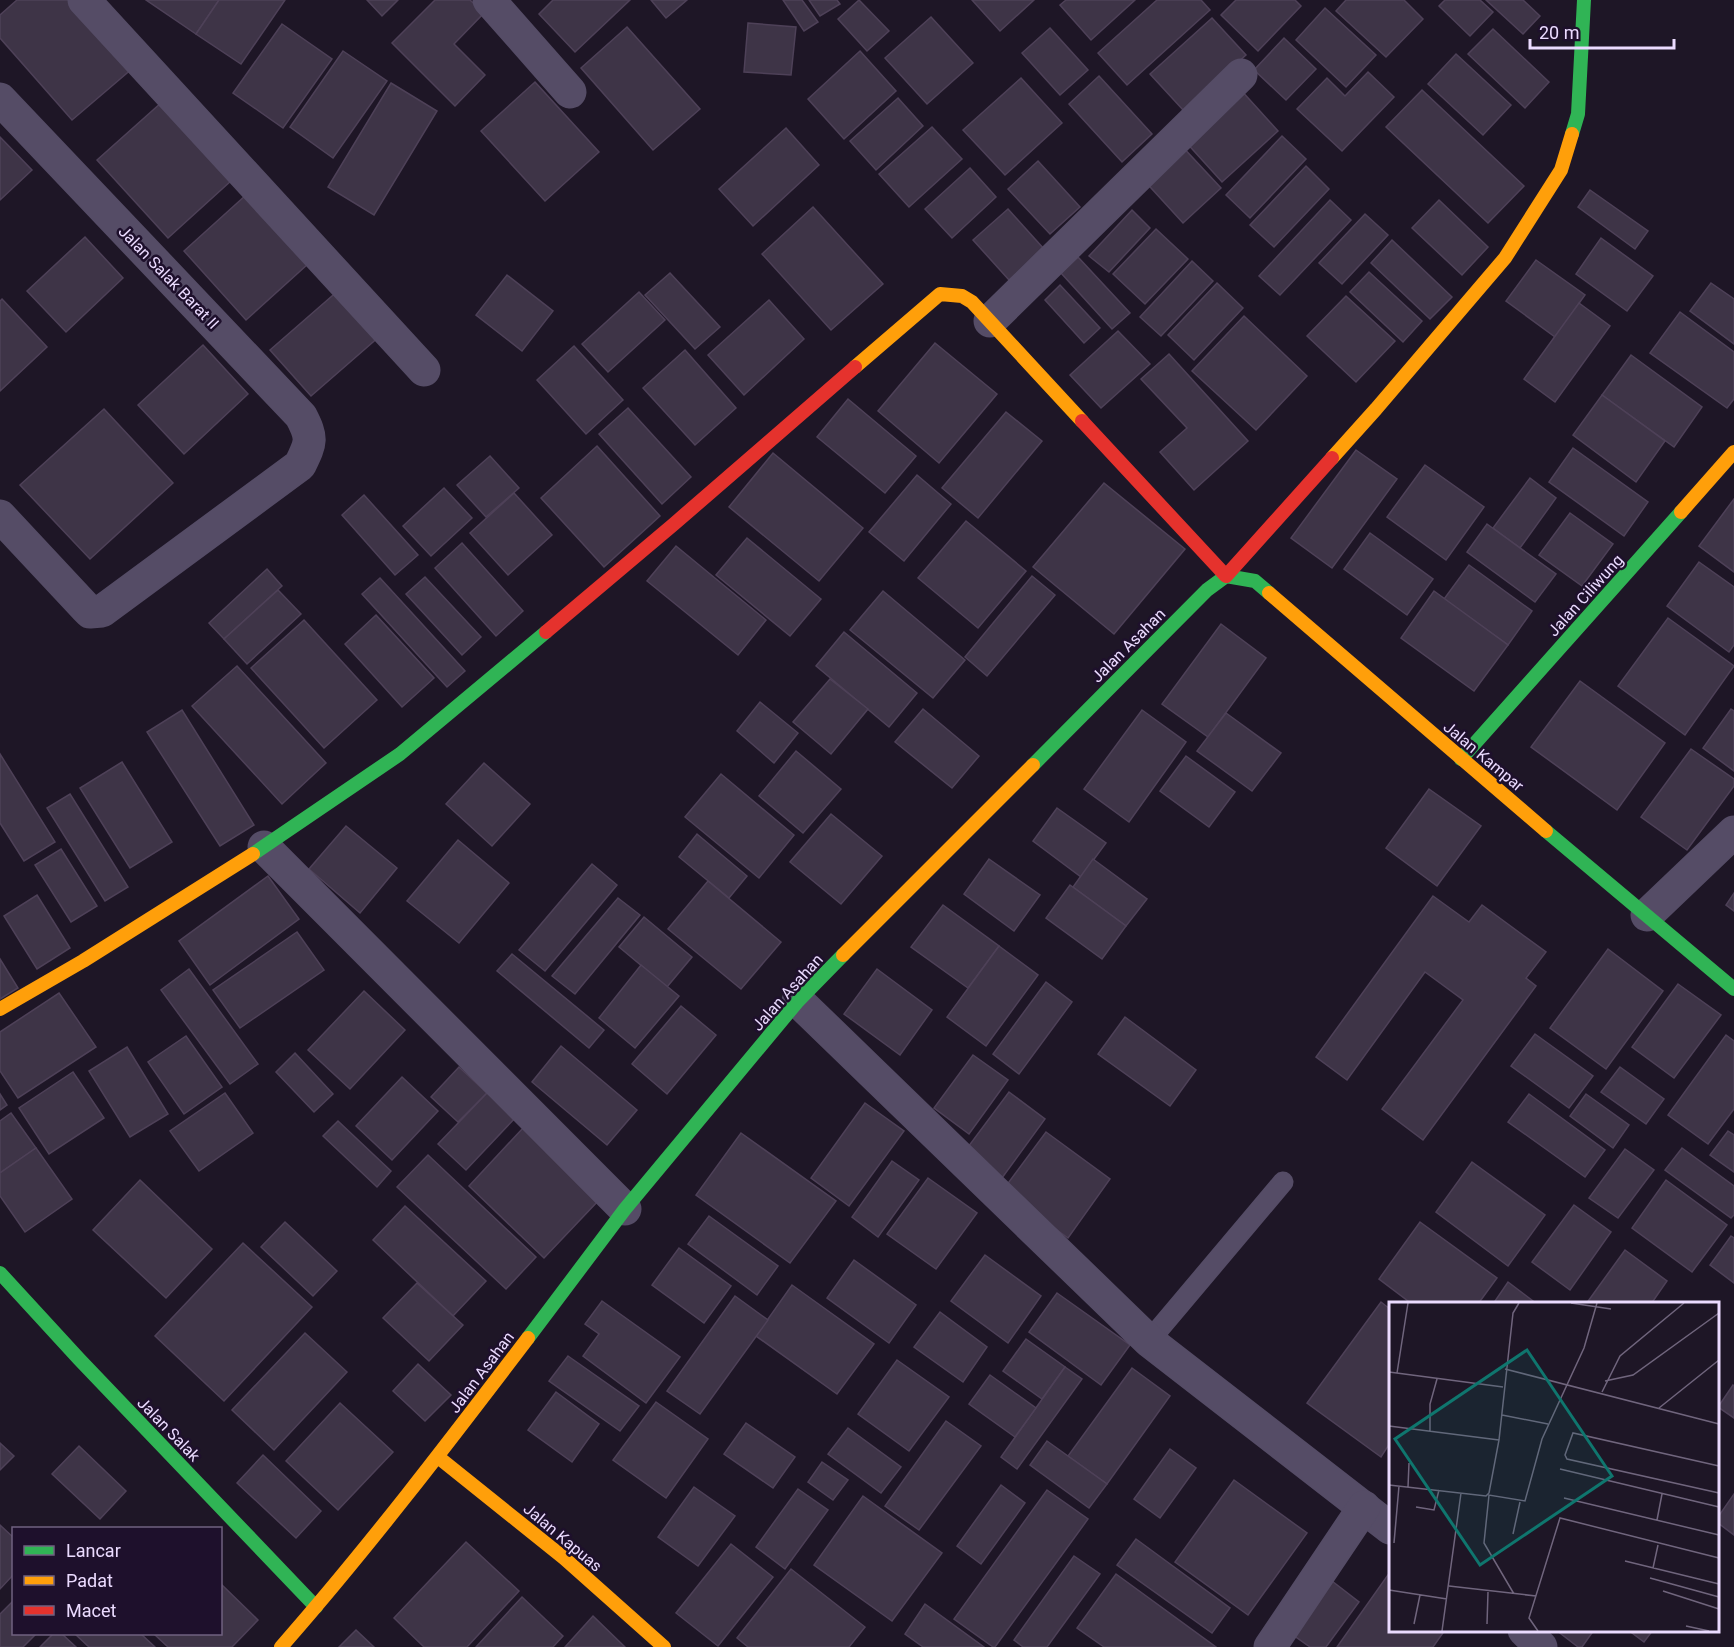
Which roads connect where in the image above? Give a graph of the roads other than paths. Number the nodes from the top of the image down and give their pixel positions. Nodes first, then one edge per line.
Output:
1 (84, 0) edge
2 (489, 0) edge
3 (1584, 0) edge
4 (1241, 75) dead end
5 (570, 92) dead end
6 (0, 99) edge
7 (990, 321) junction
8 (424, 370) dead end
9 (1734, 452) edge
10 (0, 516) edge
11 (1226, 576) junction
12 (1461, 759) junction
13 (1734, 832) edge
14 (264, 848) junction
15 (1647, 915) junction
16 (1734, 989) edge
17 (798, 1001) junction
18 (0, 1009) edge
19 (1283, 1182) dead end
20 (625, 1209) junction
21 (0, 1273) edge
22 (1149, 1341) junction
23 (438, 1457) junction
24 (1364, 1507) junction
25 (1389, 1527) edge
26 (316, 1607) junction
27 (1526, 1632) edge
28 (281, 1647) edge
29 (664, 1647) edge
30 (1270, 1647) edge
31 (1541, 1647) edge

1 - 8 street
2 - 5 street
3 - 11 street
4 - 7 street
6 - 10 street, Jalan Salak Barat II
7 - 11 street
7 - 14 street
9 - 12 street, Jalan Ciliwung
11 - 12 street, Jalan Kampar
11 - 17 street, Jalan Asahan
12 - 15 street, Jalan Kampar
13 - 15 street
14 - 18 street
14 - 20 street
15 - 16 street, Jalan Kampar
17 - 20 street, Jalan Asahan
17 - 22 street
19 - 22 lane
20 - 23 street, Jalan Asahan
21 - 26 street, Jalan Salak
22 - 24 street
23 - 26 street, Jalan Asahan
23 - 29 street, Jalan Kapuas
24 - 25 street
24 - 30 street
26 - 28 street, Jalan Asahan
27 - 31 street

